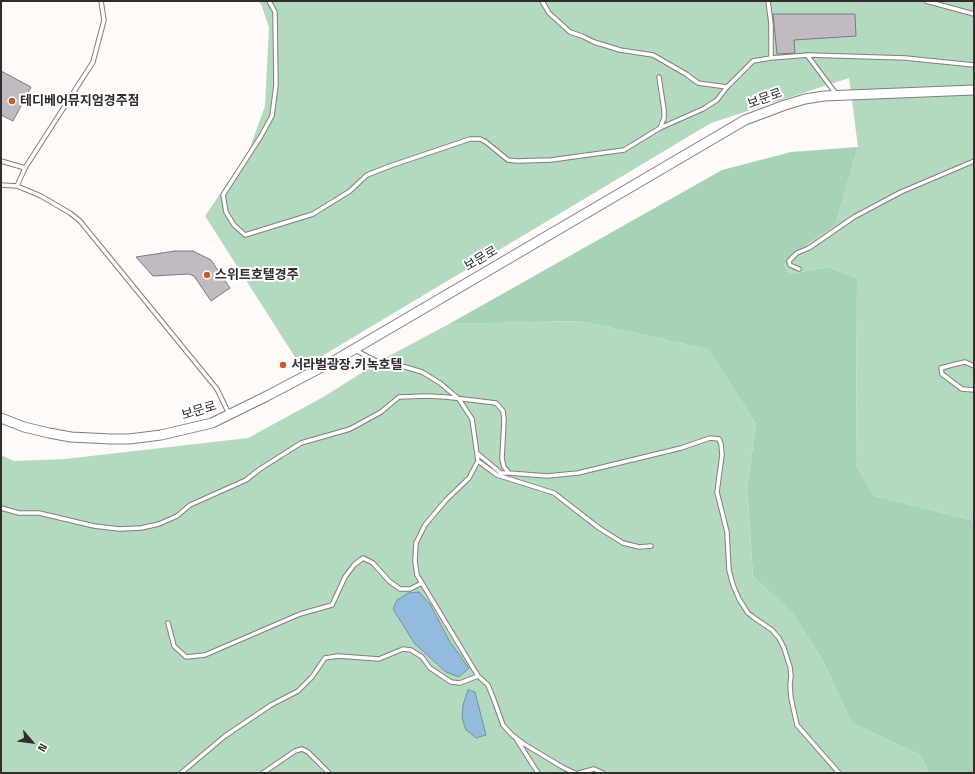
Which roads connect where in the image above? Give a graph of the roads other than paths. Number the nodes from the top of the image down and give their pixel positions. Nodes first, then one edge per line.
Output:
1 (101, 1) edge
2 (269, 1) edge
3 (542, 1) edge
4 (768, 1) edge
5 (926, 1) edge
6 (974, 14) edge
7 (807, 55) junction
8 (771, 58) junction
9 (974, 65) edge
10 (659, 77) dead end
11 (727, 87) junction
12 (974, 90) edge
13 (838, 96) junction
14 (660, 128) junction
15 (1, 161) edge
16 (974, 161) edge
17 (25, 168) junction
18 (1, 185) edge
19 (17, 186) junction
20 (799, 269) dead end
21 (354, 349) junction
22 (974, 366) edge
23 (974, 390) edge
24 (459, 399) junction
25 (229, 415) junction
26 (1, 418) edge
27 (477, 453) junction
28 (478, 462) junction
29 (509, 473) junction
30 (1, 508) edge
31 (651, 546) dead end
32 (422, 583) junction
33 (168, 623) dead end
34 (478, 676) junction
35 (515, 737) junction
36 (181, 773) edge
37 (263, 773) edge
38 (329, 773) edge
39 (538, 773) edge
40 (575, 773) edge
41 (579, 773) edge
42 (603, 773) edge
43 (839, 773) edge

1 - 17 lane
2 - 14 lane
3 - 11 lane
4 - 8 lane
5 - 6 lane
7 - 8 lane
7 - 9 lane
7 - 13 lane
8 - 11 lane
10 - 14 lane
11 - 14 lane
12 - 13 street, 보문로
13 - 21 street, 보문로
15 - 17 lane
16 - 20 lane
17 - 19 lane
18 - 19 lane
19 - 25 lane
21 - 24 lane
21 - 25 street, 보문로
22 - 23 lane
24 - 27 lane
24 - 29 lane
24 - 30 lane
25 - 26 street, 보문로
27 - 28 lane
27 - 29 lane
28 - 31 lane
28 - 32 lane
29 - 43 lane
32 - 33 lane
32 - 34 lane
34 - 35 lane
34 - 36 lane
35 - 39 lane
35 - 40 lane
37 - 38 lane
41 - 42 lane

